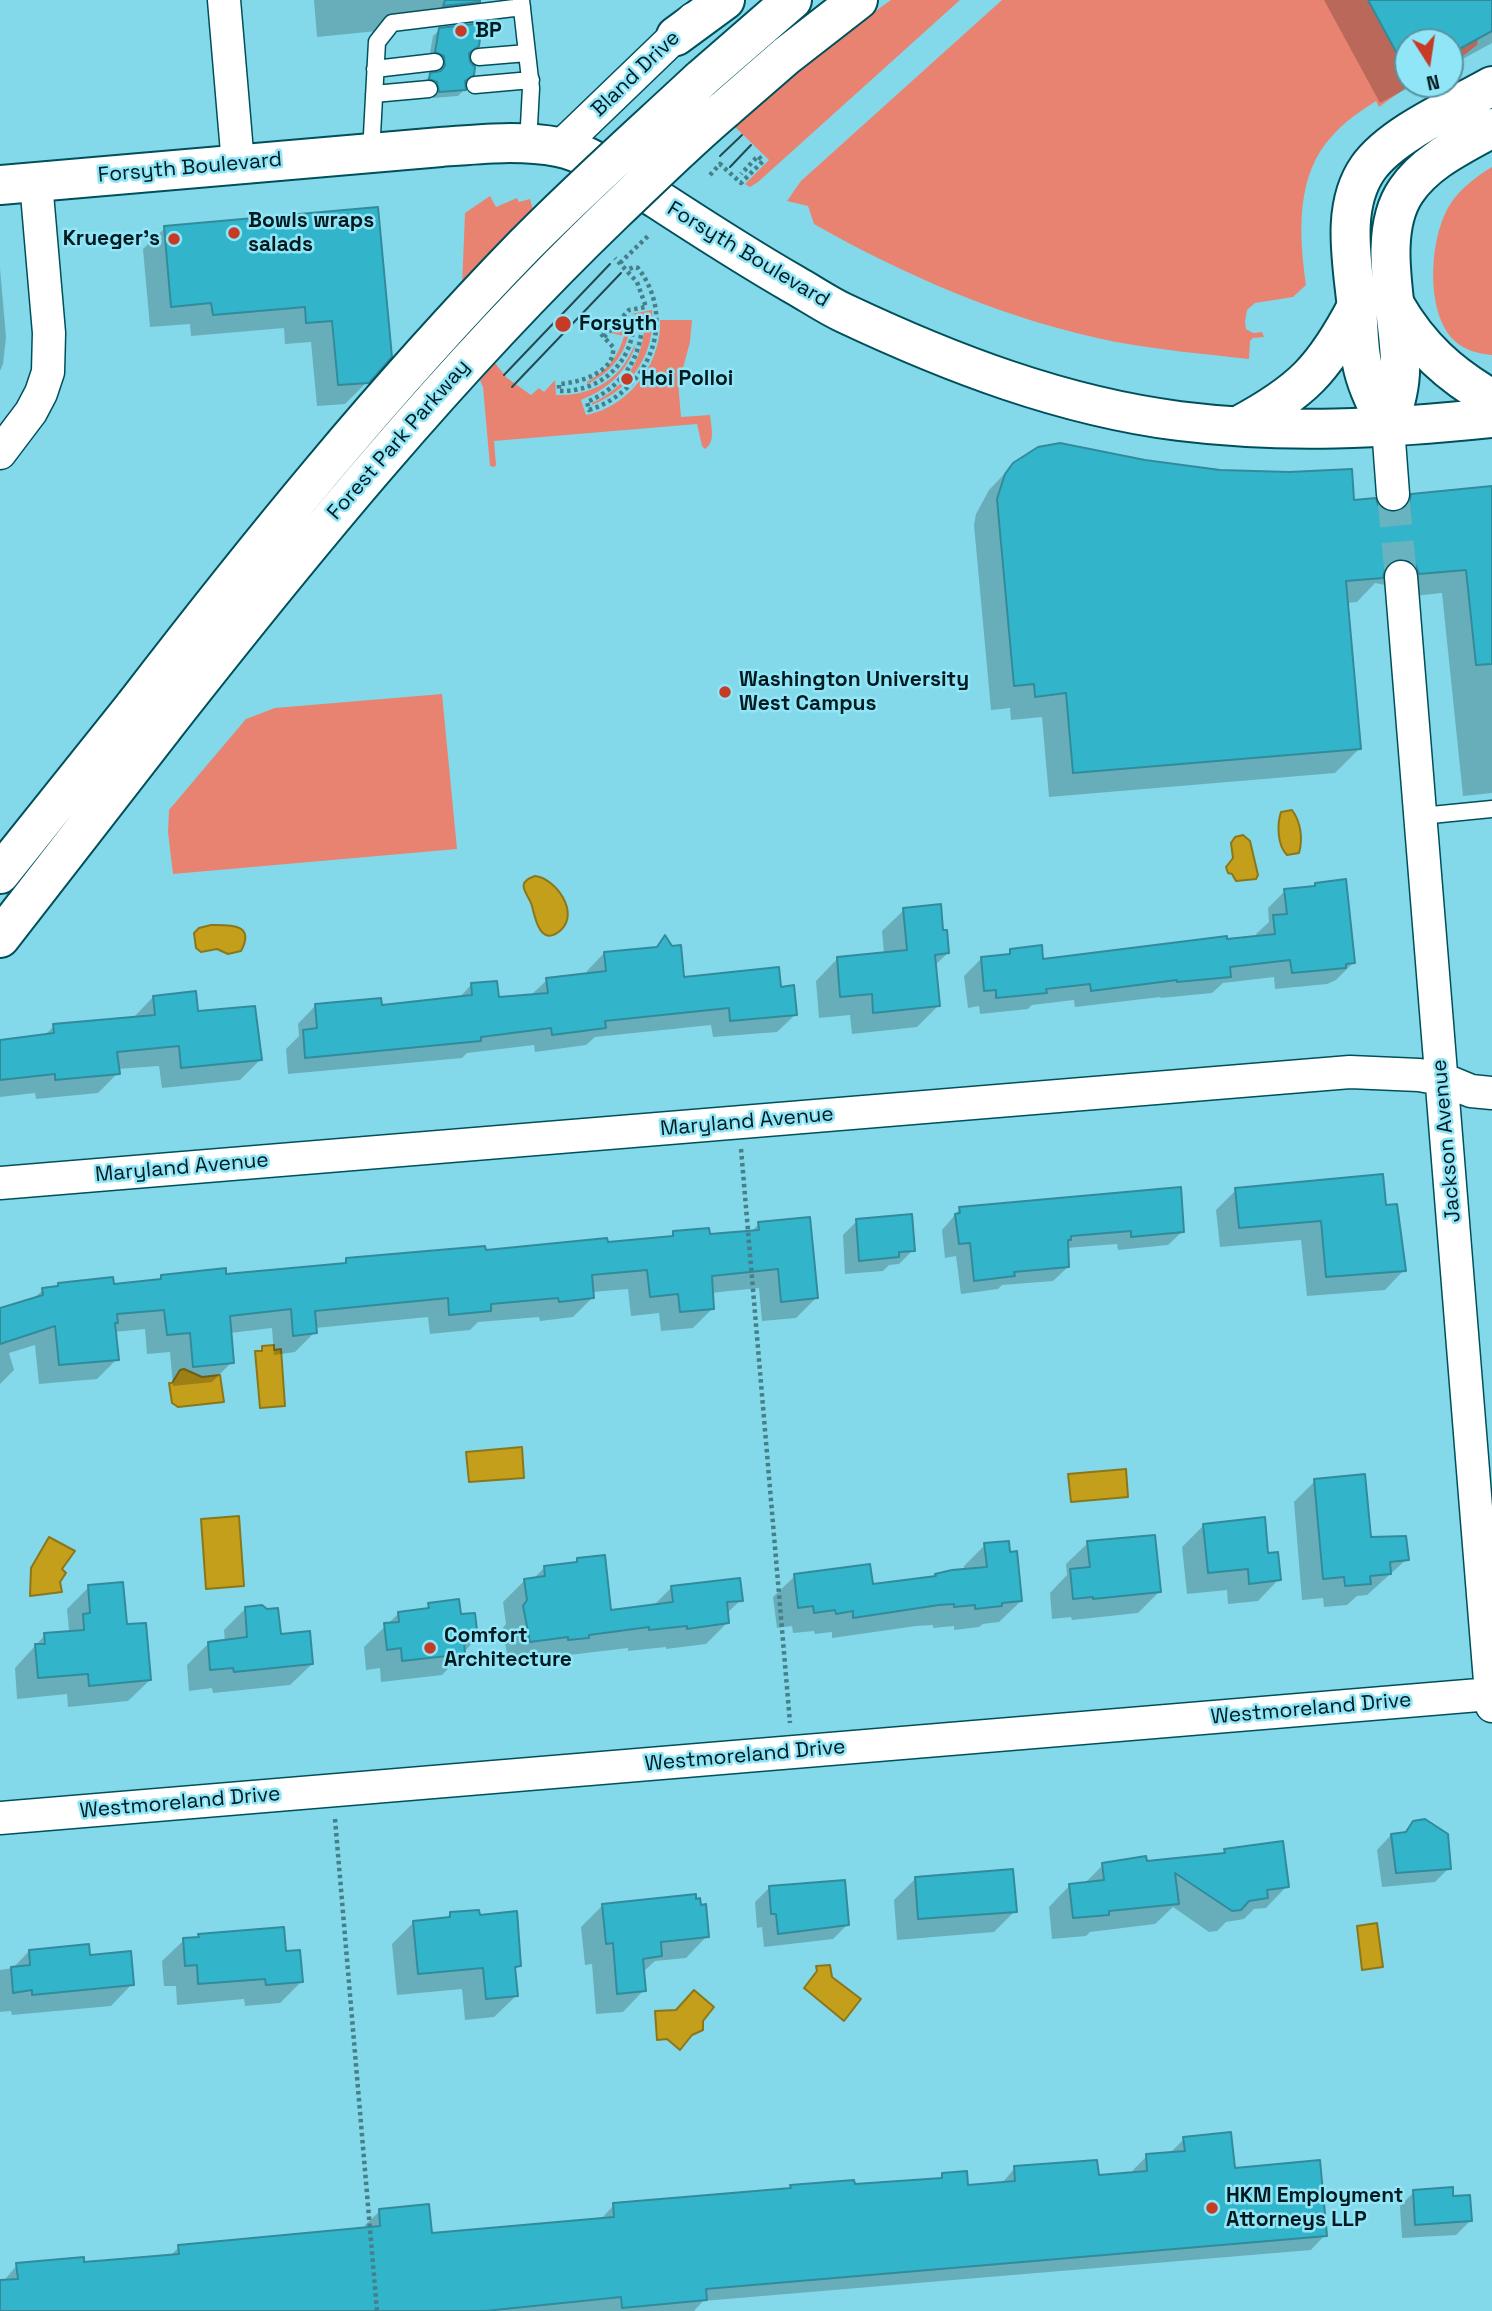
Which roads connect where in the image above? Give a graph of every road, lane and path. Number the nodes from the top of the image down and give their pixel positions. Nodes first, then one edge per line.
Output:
1 (224, 0) edge
2 (710, 0) edge
3 (725, 0) edge
4 (792, 0) edge
5 (858, 0) edge
6 (522, 4) edge
7 (676, 36) junction
8 (527, 52) junction
9 (479, 58) dead end
10 (435, 62) dead end
11 (375, 69) junction
12 (530, 80) junction
13 (474, 85) dead end
14 (1492, 86) edge
15 (429, 89) dead end
16 (374, 94) junction
17 (1492, 128) edge
18 (544, 146) junction
19 (371, 153) junction
20 (238, 164) junction
21 (741, 174) dead end
22 (710, 175) dead end
23 (18, 183) edge
24 (648, 236) dead end
25 (613, 256) dead end
26 (620, 263) junction
27 (627, 270) junction
28 (1395, 305) junction
29 (1357, 306) junction
30 (626, 313) junction
31 (634, 320) junction
32 (1492, 399) edge
33 (1492, 418) edge
34 (1238, 426) junction
35 (1388, 427) junction
36 (0, 453) edge
37 (1394, 494) tunnel mouth
38 (1401, 577) tunnel mouth
39 (149, 717) junction
40 (1492, 809) edge
41 (1421, 816) junction
42 (0, 874) edge
43 (0, 938) edge
44 (1442, 1079) junction
45 (1492, 1093) edge
46 (739, 1122) junction
47 (0, 1183) edge
48 (1489, 1623) edge
49 (1492, 1700) edge
50 (792, 1752) junction
51 (332, 1790) junction
52 (0, 1818) edge
53 (377, 2311) edge

1 - 20 street
2 - 7 street, Bland Drive
3 - 7 main road
4 - 39 main road, Forest Park Parkway, bridge
5 - 39 main road, Forest Park Parkway, bridge
6 - 8 lane
6 - 11 lane
7 - 18 street, Bland Drive
8 - 9 lane
8 - 12 lane
10 - 11 lane
11 - 16 lane
12 - 13 lane
12 - 18 lane
14 - 29 main road
15 - 16 lane
16 - 19 lane
17 - 28 main road
18 - 19 main road, Forsyth Boulevard
18 - 34 main road, Forsyth Boulevard
19 - 20 main road, Forsyth Boulevard
20 - 23 main road, Forsyth Boulevard
21 - 22 path
23 - 36 street
24 - 26 path
25 - 26 path
26 - 27 path
27 - 30 path
27 - 31 path
28 - 32 main road
28 - 35 main road
29 - 34 main road
29 - 35 main road
30 - 31 path
30 - 31 path
33 - 35 main road, Forsyth Boulevard
34 - 35 main road, Forsyth Boulevard
35 - 37 street
38 - 41 street, Jackson Avenue
39 - 42 main road, Forest Park Parkway
39 - 43 main road, Forest Park Parkway
40 - 41 lane
41 - 44 street, Jackson Avenue
44 - 45 street, Maryland Avenue
44 - 46 street, Maryland Avenue
44 - 48 street, Jackson Avenue
46 - 47 street, Maryland Avenue
46 - 50 path
48 - 49 street, Jackson Avenue
49 - 50 street, Westmoreland Drive
50 - 51 street, Westmoreland Drive
51 - 52 street, Westmoreland Drive
51 - 53 path

